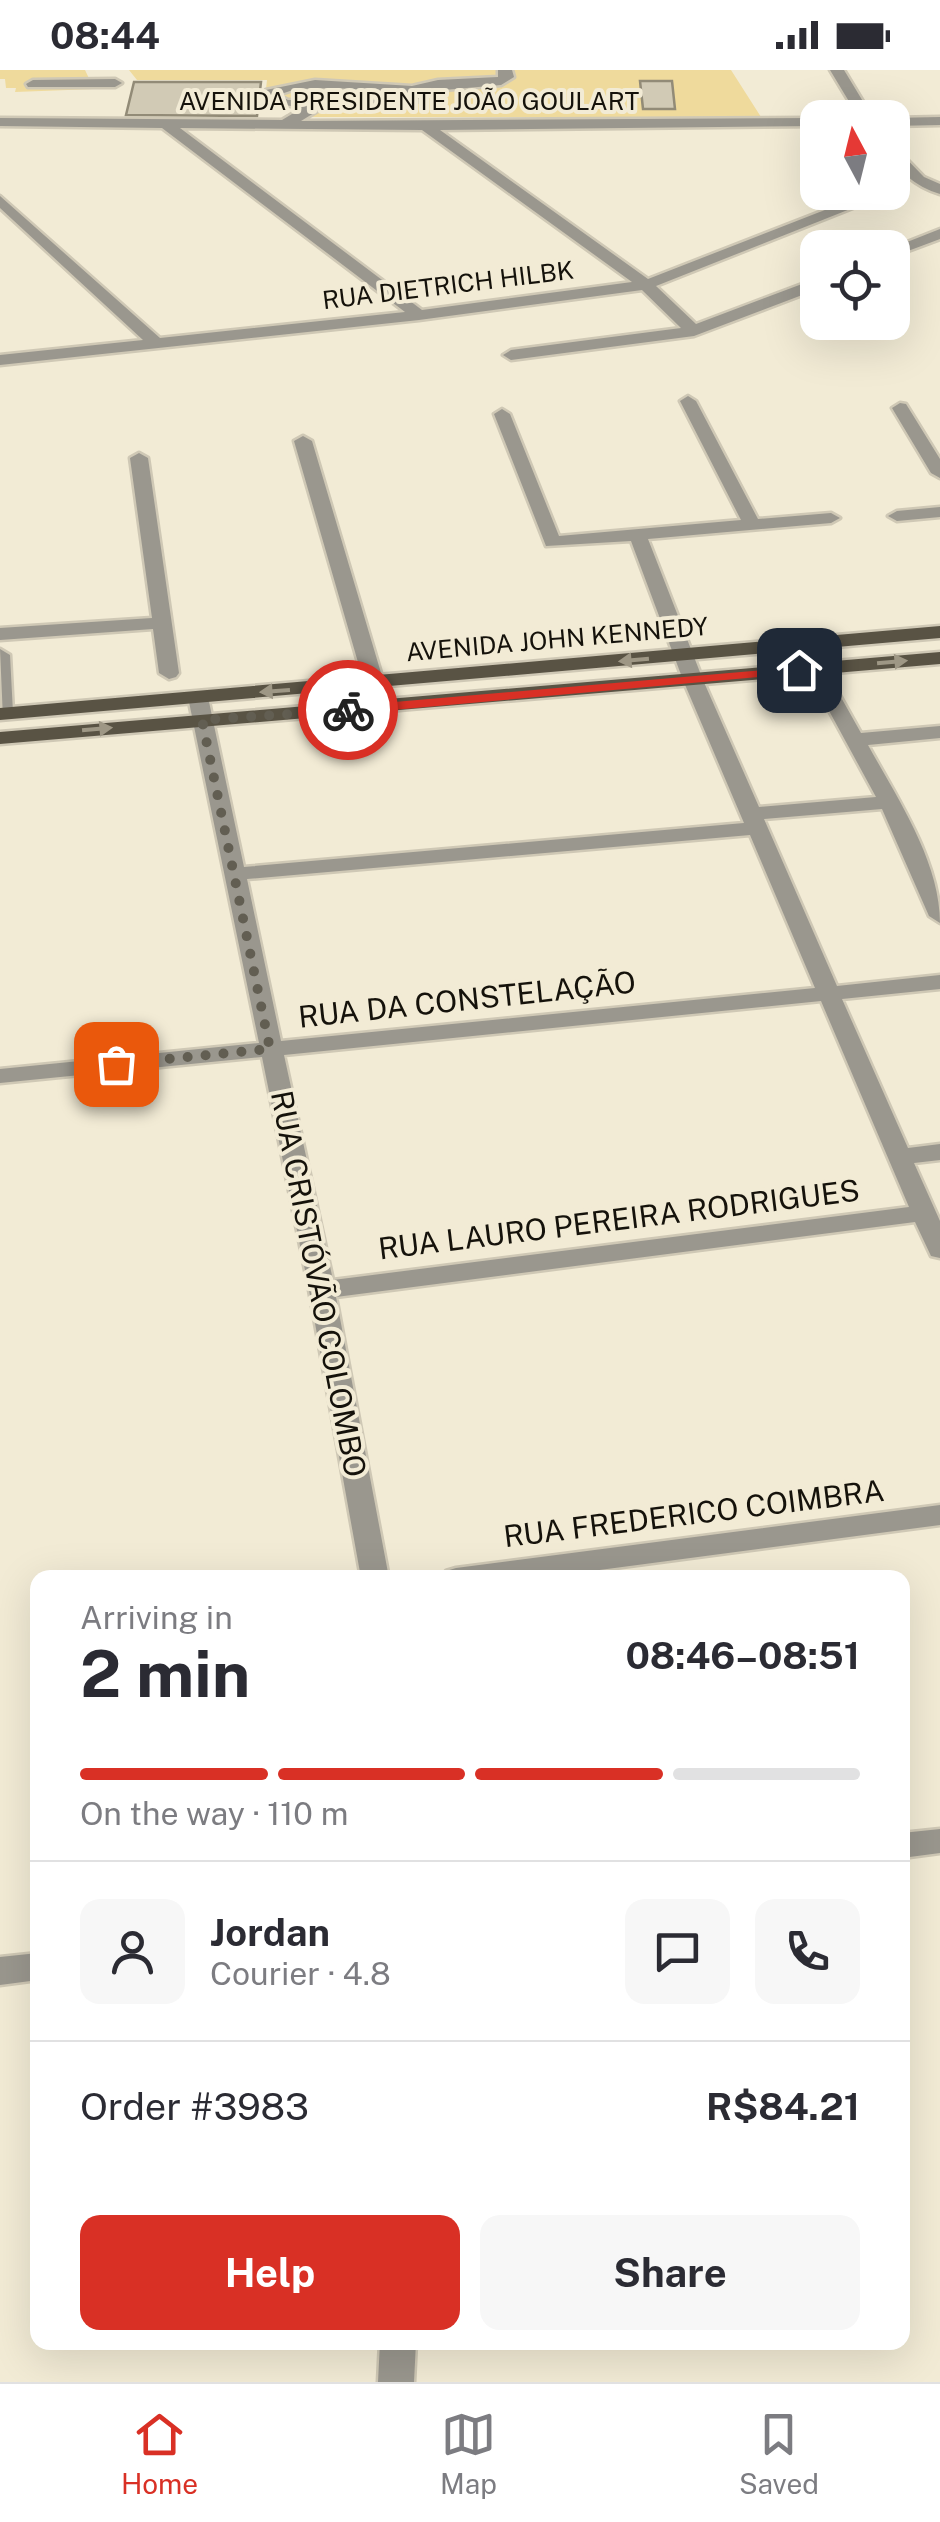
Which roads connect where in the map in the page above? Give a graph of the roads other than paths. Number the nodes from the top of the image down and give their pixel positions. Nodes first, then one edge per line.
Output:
1 (505, 70) edge
2 (837, 70) edge
3 (115, 83) dead end
4 (33, 84) dead end
5 (412, 90) junction
6 (855, 100) edge
7 (319, 104) junction
8 (940, 121) edge
9 (0, 122) edge
10 (800, 122) edge
11 (910, 122) edge
12 (166, 124) junction
13 (284, 125) junction
14 (425, 126) junction
15 (910, 169) edge
16 (920, 180) junction
17 (910, 184) edge
18 (940, 190) edge
19 (0, 200) edge
20 (841, 210) edge
21 (940, 234) edge
22 (910, 246) edge
23 (646, 285) junction
24 (800, 290) edge
25 (419, 315) junction
26 (694, 331) junction
27 (157, 344) junction
28 (511, 355) dead end
29 (0, 360) edge
30 (688, 401) dead end
31 (900, 408) dead end
32 (502, 414) dead end
33 (302, 441) dead end
34 (140, 458) dead end
35 (940, 473) edge
36 (940, 512) edge
37 (897, 516) dead end
38 (831, 518) dead end
39 (752, 525) junction
40 (638, 536) junction
41 (162, 623) junction
42 (940, 632) edge
43 (0, 634) edge
44 (0, 654) edge
45 (684, 655) junction
46 (940, 658) edge
47 (169, 673) dead end
48 (693, 680) junction
49 (374, 683) junction
50 (831, 696) dead end
51 (200, 708) junction
52 (2, 713) edge
53 (940, 732) edge
54 (0, 738) edge
55 (855, 740) junction
56 (889, 802) junction
57 (756, 821) junction
58 (236, 874) junction
59 (937, 904) edge
60 (940, 982) edge
61 (829, 995) junction
62 (270, 1049) junction
63 (0, 1076) edge
64 (940, 1152) edge
65 (899, 1157) junction
66 (924, 1214) junction
67 (940, 1250) edge
68 (322, 1290) junction
69 (940, 1515) edge
70 (374, 1570) edge
71 (517, 1570) edge
72 (940, 1841) edge
73 (910, 1845) edge
74 (30, 1967) edge
75 (0, 1971) edge
76 (398, 2350) edge
77 (396, 2382) edge

1 - 5 street
2 - 6 street
3 - 4 street
5 - 7 street
5 - 7 street
7 - 13 street
8 - 11 street
9 - 12 street, AVENIDA PRESIDENTE JOÃO GOULART
10 - 14 street, AVENIDA PRESIDENTE JOÃO GOULART
12 - 13 street, AVENIDA PRESIDENTE JOÃO GOULART
12 - 25 street
13 - 14 street, AVENIDA PRESIDENTE JOÃO GOULART
14 - 23 street
15 - 16 street
16 - 17 street, RUA DIETRICH HILBK
16 - 18 street
19 - 27 street
20 - 23 street, RUA DIETRICH HILBK
21 - 22 street
23 - 25 street, RUA DIETRICH HILBK
23 - 26 street
24 - 26 street
25 - 27 street, RUA DIETRICH HILBK
26 - 28 street
27 - 29 street, RUA DIETRICH HILBK
30 - 39 street
31 - 35 street
32 - 40 street
33 - 49 street
34 - 41 street
36 - 37 street
38 - 39 street
39 - 40 street
40 - 45 street
41 - 43 street
41 - 47 street
42 - 45 main road, AVENIDA JOHN KENNEDY
44 - 52 street
45 - 48 street
45 -> 49 main road, AVENIDA JOHN KENNEDY
48 -> 46 main road, AVENIDA JOHN KENNEDY
48 - 51 main road, AVENIDA JOHN KENNEDY
48 - 57 street
49 -> 51 main road, AVENIDA JOHN KENNEDY
50 - 55 street
51 - 52 main road, AVENIDA JOHN KENNEDY
54 -> 51 main road, AVENIDA JOHN KENNEDY
51 - 58 street, RUA CRISTÓVÃO COLOMBO
53 - 55 street
55 - 56 street
56 - 57 street
56 - 59 street
57 - 58 street
57 - 61 street
58 - 62 street, RUA CRISTÓVÃO COLOMBO
60 - 61 street, RUA DA CONSTELAÇÃO
61 - 62 street, RUA DA CONSTELAÇÃO
61 - 65 street
62 - 63 street, RUA DA CONSTELAÇÃO
62 - 68 street, RUA CRISTÓVÃO COLOMBO
64 - 65 street
65 - 66 street
66 - 67 street
66 - 68 street, RUA LAURO PEREIRA RODRIGUES
68 - 70 street, RUA CRISTÓVÃO COLOMBO
69 - 71 street, RUA FREDERICO COIMBRA
72 - 73 street
74 - 75 street
76 - 77 street

